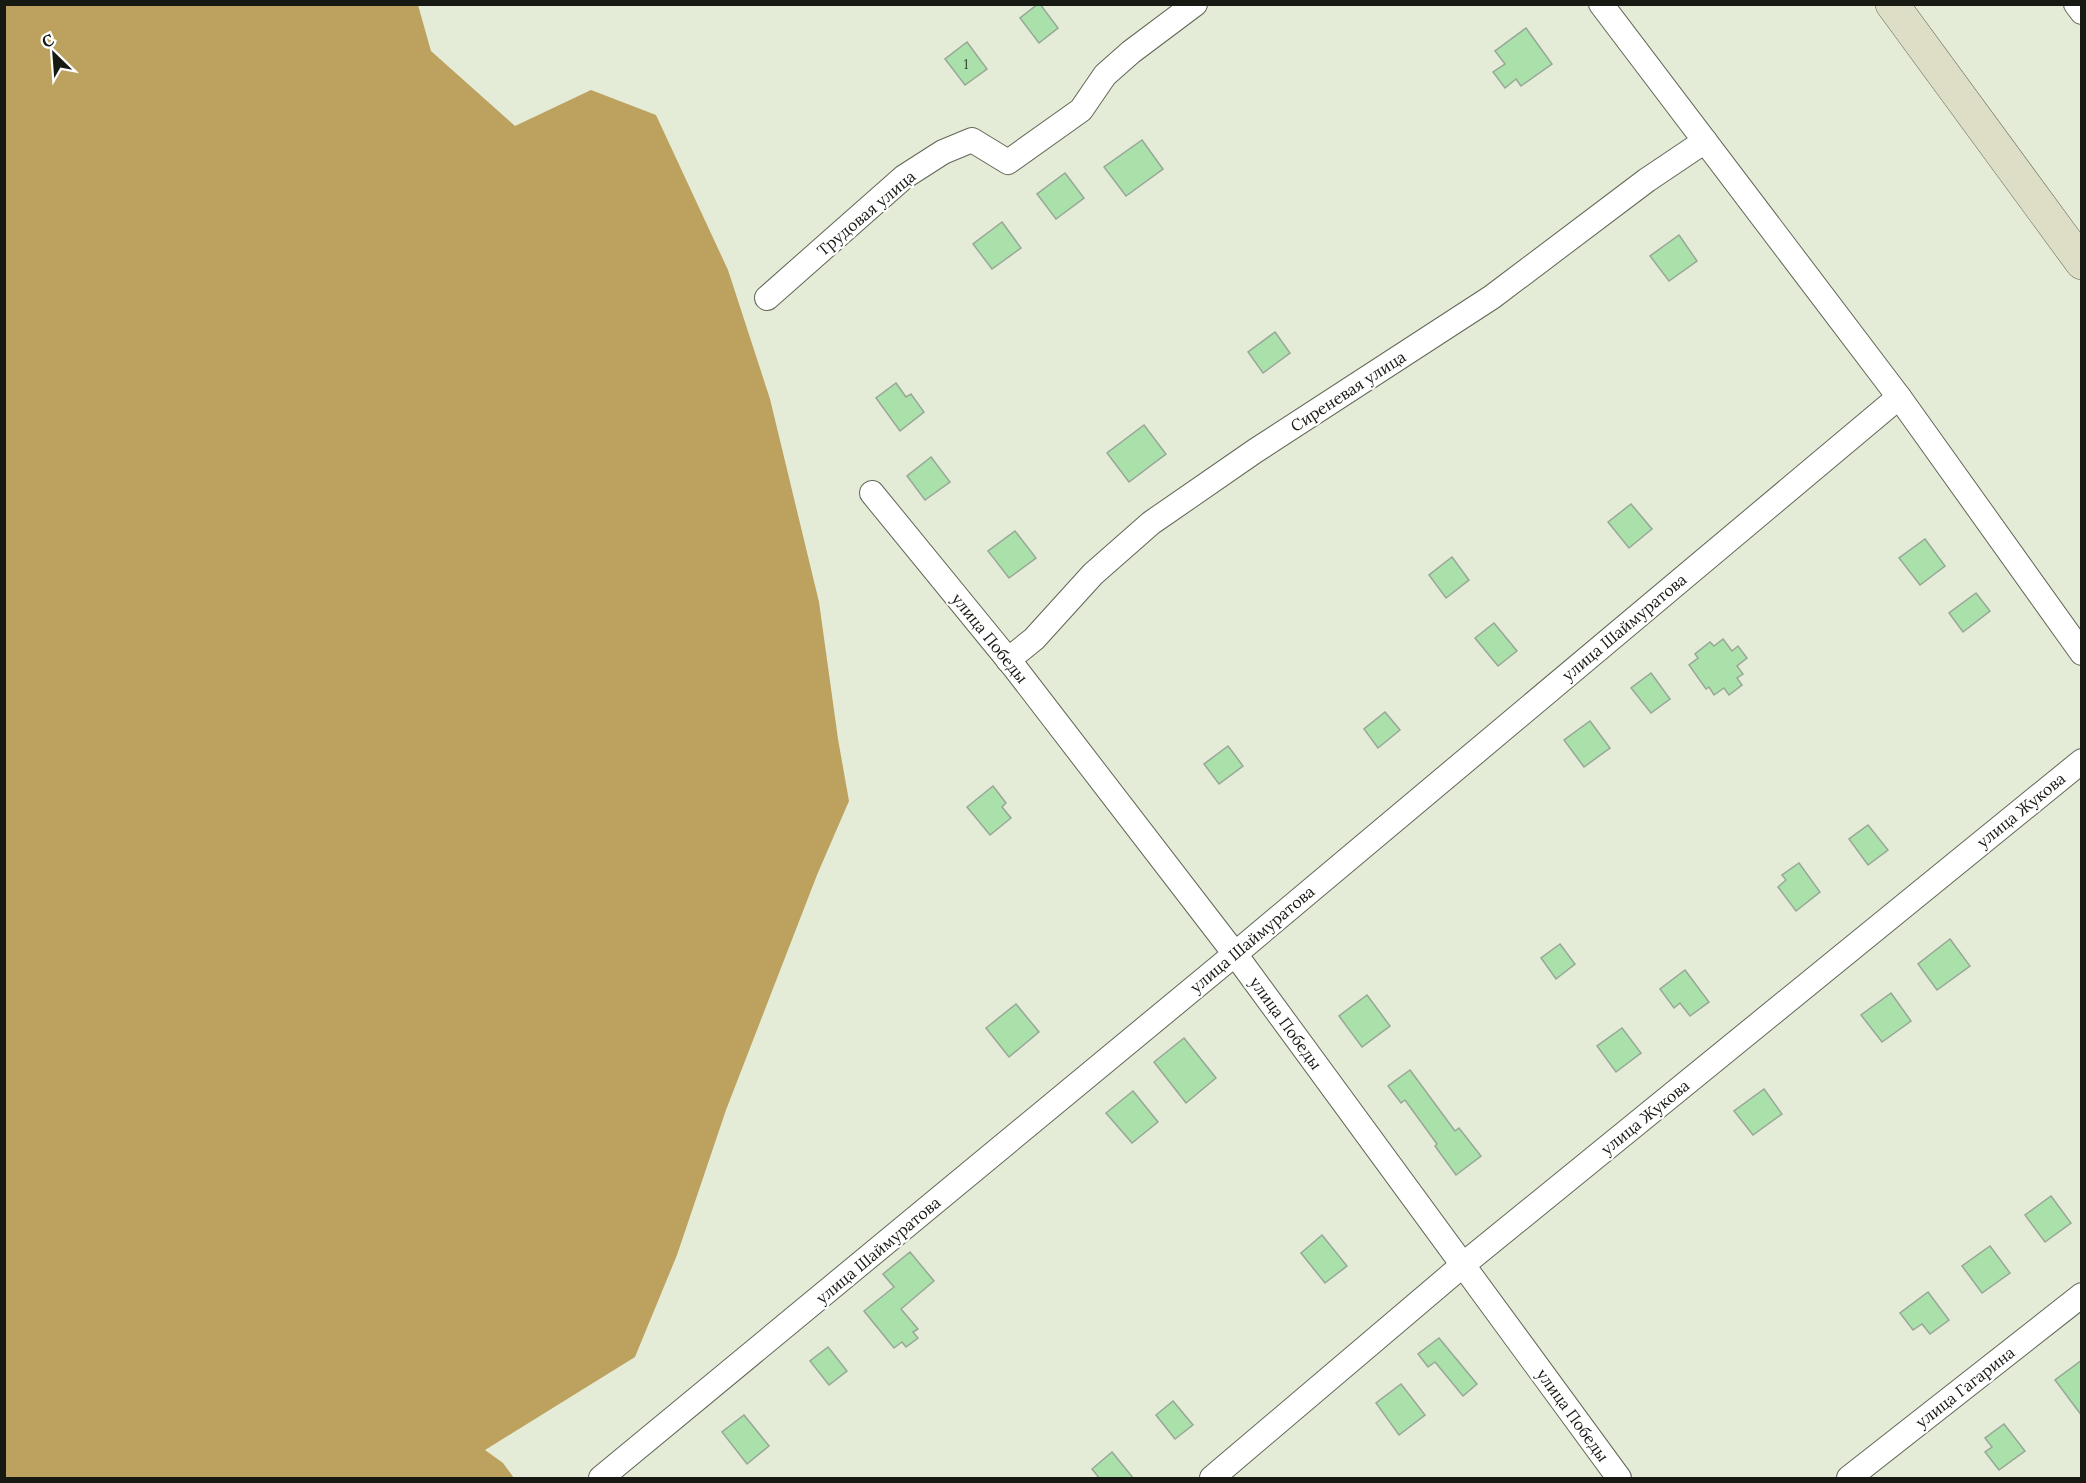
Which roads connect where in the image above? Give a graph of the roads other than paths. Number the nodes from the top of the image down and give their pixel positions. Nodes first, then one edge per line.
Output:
1 (1196, 4) edge
2 (1601, 4) edge
3 (1892, 4) edge
4 (2076, 4) edge
5 (2082, 12) edge
6 (1705, 141) junction
7 (2082, 263) edge
8 (767, 298) dead end
9 (1899, 397) junction
10 (872, 493) dead end
11 (2082, 654) edge
12 (1008, 660) junction
13 (2082, 762) edge
14 (1235, 954) junction
15 (1464, 1264) junction
16 (2082, 1295) edge
17 (602, 1479) edge
18 (1212, 1479) edge
19 (1619, 1479) edge
20 (1848, 1479) edge

1 - 8 street, Трудовая улица
2 - 6 street
3 - 7 main road
4 - 5 street
6 - 9 street
6 - 12 street, Сиреневая улица
9 - 11 street
9 - 14 street, улица Шаймуратова
10 - 12 street, улица Победы
12 - 14 street, улица Победы
13 - 15 street, улица Жукова
14 - 15 street, улица Победы
14 - 17 street, улица Шаймуратова
15 - 18 street, улица Жукова
15 - 19 street, улица Победы
16 - 20 street, улица Гагарина

